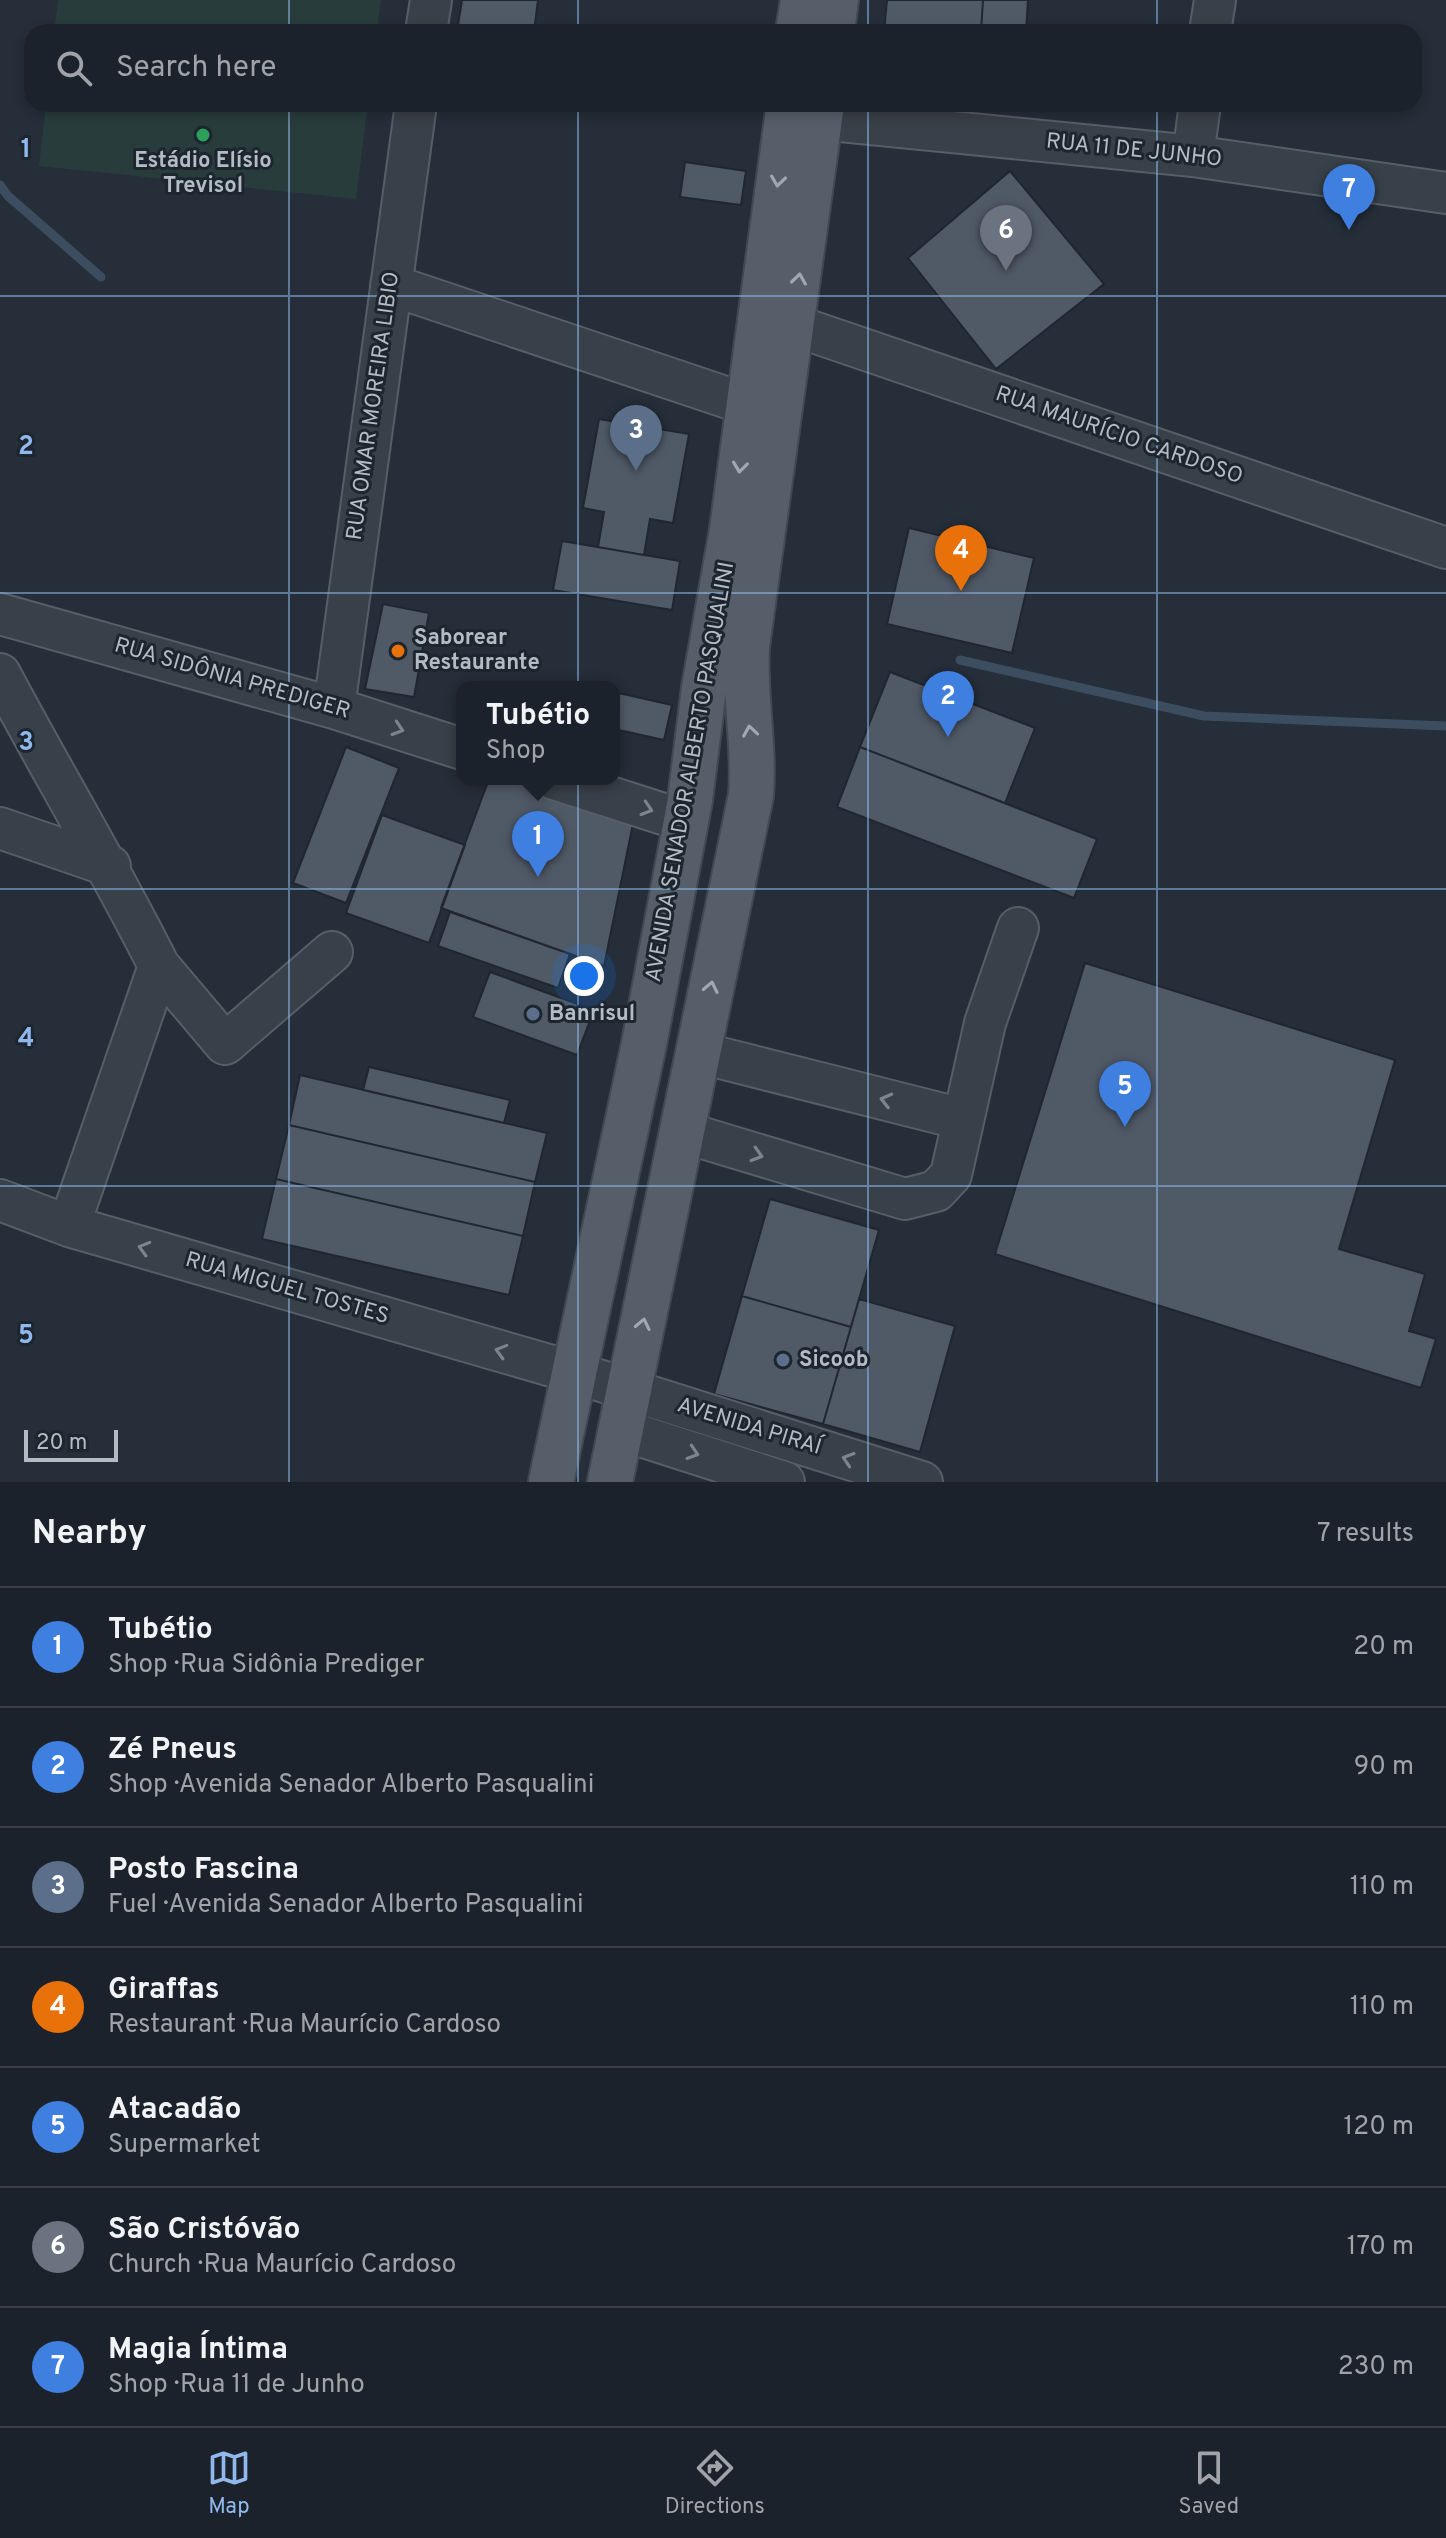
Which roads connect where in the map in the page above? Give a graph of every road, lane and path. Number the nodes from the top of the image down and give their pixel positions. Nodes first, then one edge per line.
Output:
1 (431, 0) edge
2 (803, 0) edge
3 (836, 0) edge
4 (1215, 0) edge
5 (427, 24) edge
6 (799, 24) edge
7 (833, 24) edge
8 (1211, 24) edge
9 (415, 112) edge
10 (809, 112) edge
11 (810, 112) edge
12 (834, 112) edge
13 (1199, 112) edge
14 (1193, 156) junction
15 (1446, 193) edge
16 (391, 285) junction
17 (793, 325) junction
18 (749, 405) junction
19 (1446, 548) edge
20 (0, 614) edge
21 (0, 674) edge
22 (334, 708) junction
23 (456, 747) edge
24 (573, 785) edge
25 (747, 812) junction
26 (685, 821) junction
27 (0, 828) edge
28 (110, 866) junction
29 (1018, 928) dead end
30 (332, 952) dead end
31 (159, 966) junction
32 (697, 1052) junction
33 (962, 1119) junction
34 (683, 1132) junction
35 (0, 1200) edge
36 (69, 1226) junction
37 (605, 1393) junction
38 (551, 1482) edge
39 (578, 1482) edge
40 (610, 1482) edge
41 (784, 1482) edge
42 (922, 1482) edge

1 - 5 street
2 - 6 main road
3 - 7 main road
4 - 8 street
9 - 16 street, RUA OMAR MOREIRA LIBIO
10 -> 18 main road, AVENIDA SENADOR ALBERTO PASQUALINI
17 -> 11 main road, AVENIDA SENADOR ALBERTO PASQUALINI
12 - 14 street, RUA 11 DE JUNHO
13 - 14 street
14 - 15 street, RUA 11 DE JUNHO
16 - 18 street
16 - 22 street, RUA OMAR MOREIRA LIBIO
17 - 19 street, RUA MAURÍCIO CARDOSO
25 -> 17 main road, AVENIDA SENADOR ALBERTO PASQUALINI
18 -> 26 main road, AVENIDA SENADOR ALBERTO PASQUALINI
20 - 22 street, RUA SIDÔNIA PREDIGER
21 - 28 street
22 -> 23 street, RUA SIDÔNIA PREDIGER
24 -> 26 street
25 - 26 main road
32 -> 25 main road, AVENIDA SENADOR ALBERTO PASQUALINI
26 - 37 main road, AVENIDA SENADOR ALBERTO PASQUALINI
27 - 28 street
28 - 31 street
29 - 33 street
30 - 31 street
31 - 36 street
33 -> 32 street
32 - 34 main road, AVENIDA SENADOR ALBERTO PASQUALINI
34 -> 33 street
37 -> 34 main road, AVENIDA SENADOR ALBERTO PASQUALINI
35 - 36 street, RUA MIGUEL TOSTES
37 -> 36 street, RUA MIGUEL TOSTES
37 - 38 main road, AVENIDA SENADOR ALBERTO PASQUALINI
37 - 39 main road
37 - 40 main road, AVENIDA SENADOR ALBERTO PASQUALINI
37 -> 41 street, AVENIDA PIRAÍ
42 -> 37 street, AVENIDA PIRAÍ

